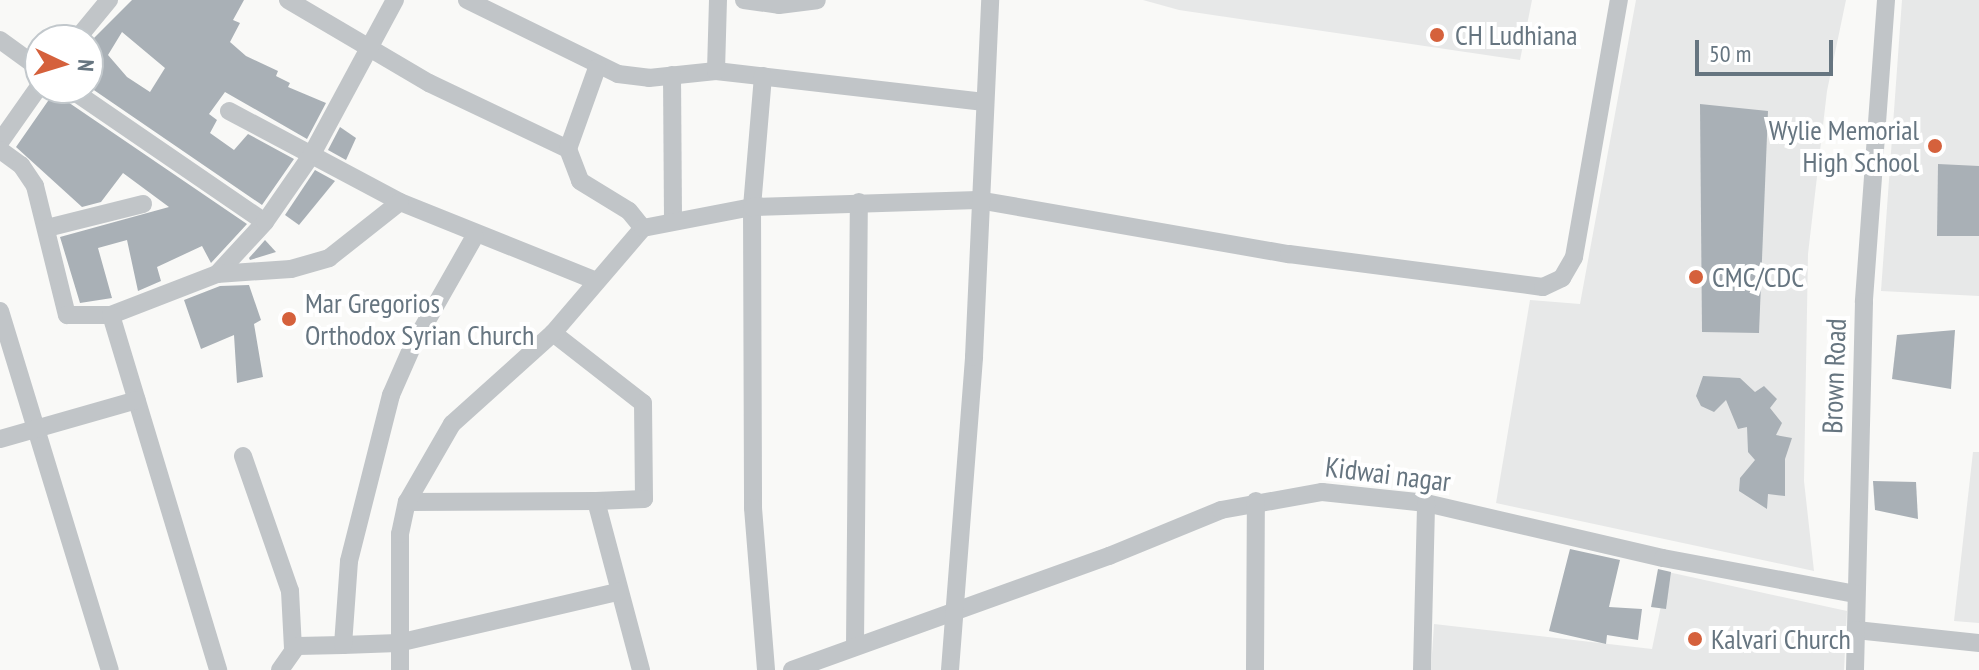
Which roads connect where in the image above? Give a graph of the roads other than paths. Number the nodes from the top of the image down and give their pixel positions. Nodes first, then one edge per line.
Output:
1 (109, 0) edge
2 (288, 0) edge
3 (395, 0) edge
4 (467, 0) edge
5 (718, 0) edge
6 (744, 0) edge
7 (817, 0) edge
8 (990, 0) edge
9 (1619, 0) edge
10 (1886, 0) edge
11 (89, 24) edge
12 (0, 40) edge
13 (370, 50) junction
14 (24, 57) edge
15 (597, 68) junction
16 (716, 71) junction
17 (672, 75) junction
18 (763, 76) junction
19 (982, 102) junction
20 (27, 104) edge
21 (92, 104) edge
22 (229, 111) dead end
23 (0, 142) edge
24 (568, 149) junction
25 (0, 150) edge
26 (312, 154) junction
27 (978, 200) junction
28 (400, 202) junction
29 (859, 202) junction
30 (143, 204) dead end
31 (752, 207) junction
32 (673, 220) junction
33 (265, 222) junction
34 (47, 228) junction
35 (643, 228) junction
36 (475, 236) junction
37 (217, 274) junction
38 (597, 281) junction
39 (0, 311) edge
40 (111, 315) junction
41 (553, 333) junction
42 (137, 400) junction
43 (36, 428) junction
44 (0, 439) edge
45 (243, 456) dead end
46 (596, 501) junction
47 (1256, 501) junction
48 (407, 502) junction
49 (1426, 503) junction
50 (618, 592) junction
51 (1855, 594) junction
52 (959, 607) junction
53 (1856, 630) junction
54 (398, 643) junction
55 (1979, 643) edge
56 (343, 645) junction
57 (855, 646) junction
58 (293, 649) junction
59 (110, 670) edge
60 (218, 670) edge
61 (280, 670) edge
62 (400, 670) edge
63 (641, 670) edge
64 (766, 670) edge
65 (792, 670) edge
66 (950, 670) edge
67 (1255, 670) edge
68 (1422, 670) edge
69 (1855, 670) edge

1 - 11 street
2 - 13 street
3 - 13 street
4 - 15 street
5 - 16 street
6 - 7 street
8 - 19 street
9 - 27 street
10 - 51 street, Brown Road
12 - 14 street
13 - 24 street
13 - 26 street
15 - 17 street
15 - 24 street
16 - 17 street
16 - 18 street
17 - 32 street
18 - 19 street
18 - 31 street
19 - 27 street
20 - 23 street
21 - 33 street
22 - 26 street
24 - 35 street
25 - 34 street
26 - 28 street
26 - 33 street
27 - 29 street
27 - 52 street
28 - 36 street
28 - 37 street
29 - 31 street
29 - 57 street
30 - 34 street
31 - 32 street
31 - 64 street
32 - 35 street
33 - 37 street
34 - 40 street
35 - 38 street
36 - 38 street
36 - 56 street
37 - 40 street
38 - 41 street
39 - 43 street
40 - 42 street
41 - 46 street
41 - 48 street
42 - 43 street
42 - 60 street
43 - 44 street
43 - 59 street
45 - 58 street
46 - 48 street
46 - 50 street
47 - 49 street, Kidwai nagar
47 - 52 street, Kidwai nagar
47 - 67 street
48 - 54 street
49 - 51 street, Kidwai nagar
49 - 68 street
50 - 54 street
50 - 63 street
51 - 53 street, Brown Road
52 - 57 street, Kidwai nagar
52 - 66 street
53 - 55 street
53 - 69 street, Brown Road
54 - 56 street
54 - 62 street
56 - 58 street
57 - 65 street, Kidwai nagar
58 - 61 street

